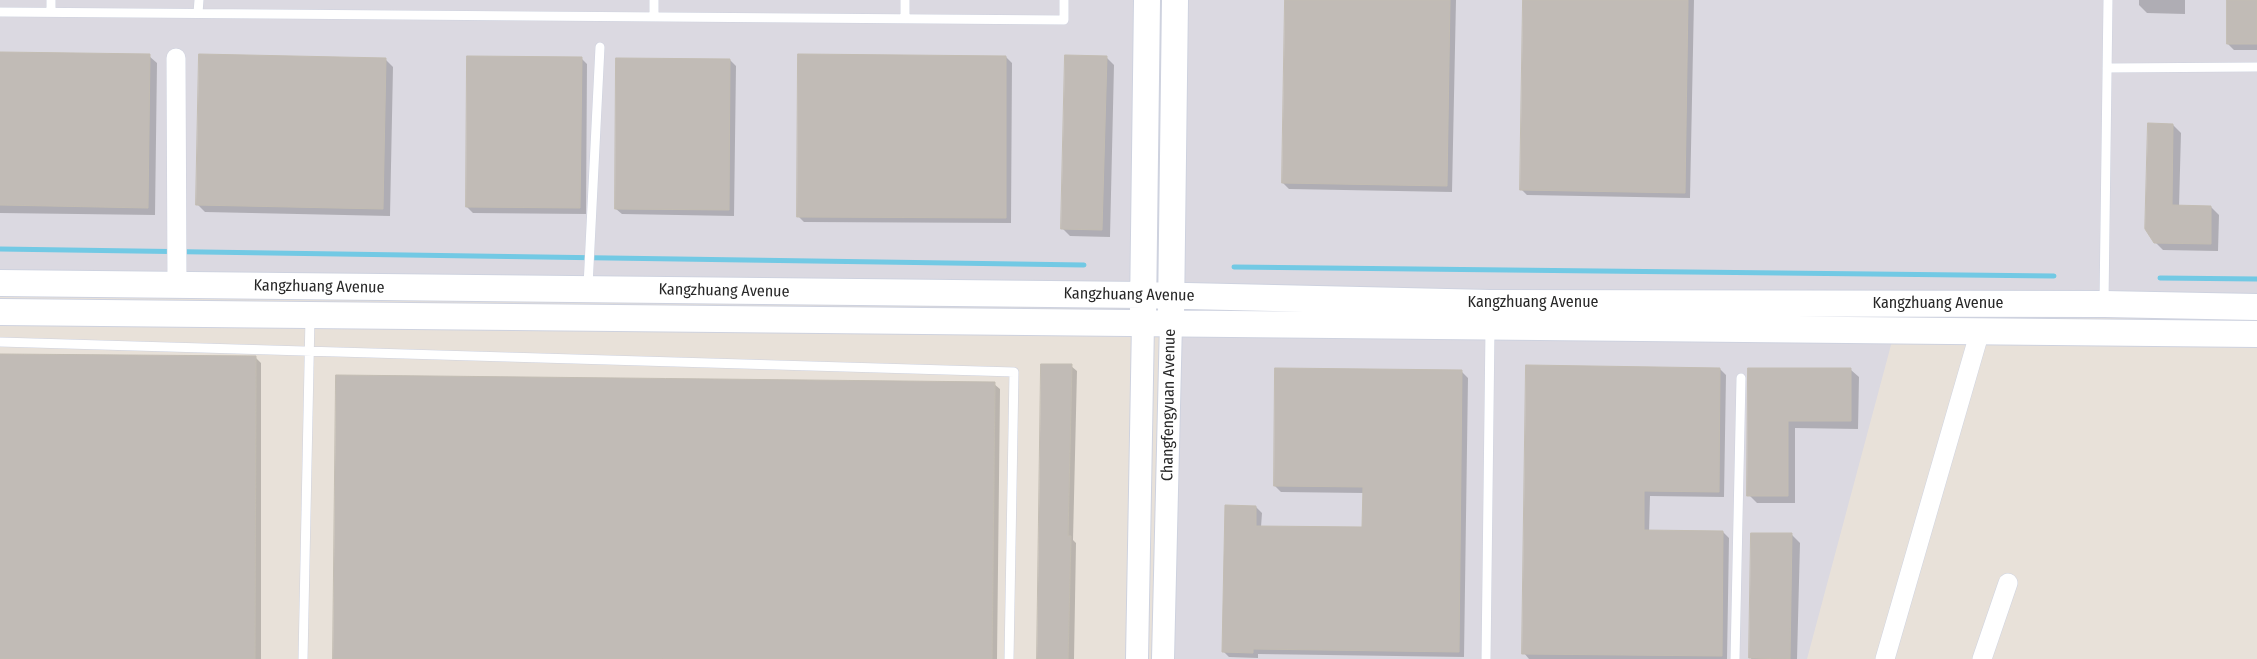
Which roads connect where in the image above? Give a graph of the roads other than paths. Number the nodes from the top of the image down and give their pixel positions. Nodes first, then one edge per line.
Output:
1 (51, 0) edge
2 (199, 0) edge
3 (654, 0) edge
4 (905, 0) edge
5 (1064, 0) edge
6 (1147, 0) edge
7 (1175, 0) edge
8 (2108, 0) edge
9 (0, 12) edge
10 (51, 12) junction
11 (198, 14) junction
12 (654, 17) junction
13 (905, 19) junction
14 (600, 47) dead end
15 (176, 58) dead end
16 (2257, 67) edge
17 (2107, 68) junction
18 (0, 283) edge
19 (177, 285) junction
20 (588, 290) junction
21 (1144, 295) junction
22 (1171, 296) junction
23 (2104, 304) junction
24 (2257, 307) edge
25 (0, 312) edge
26 (1490, 314) junction
27 (310, 315) junction
28 (1171, 322) junction
29 (1143, 323) junction
30 (1980, 331) junction
31 (2257, 334) edge
32 (0, 342) edge
33 (310, 351) junction
34 (1741, 378) dead end
35 (2008, 583) dead end
36 (303, 659) edge
37 (1009, 659) edge
38 (1137, 659) edge
39 (1163, 659) edge
40 (1486, 659) edge
41 (1735, 659) edge
42 (1885, 659) edge
43 (1982, 659) edge

1 - 10 lane
2 - 11 lane
3 - 12 lane
4 - 13 lane
5 - 13 lane
6 - 21 main road, Changfengyuan Avenue
7 - 22 main road, Changfengyuan Avenue
8 - 17 lane
9 - 10 lane
10 - 11 lane
11 - 12 lane
12 - 13 lane
14 - 20 lane
15 - 19 street
16 - 17 lane
17 - 23 lane
18 - 19 main road, Kangzhuang Avenue
19 - 20 main road, Kangzhuang Avenue
20 - 21 main road, Kangzhuang Avenue
21 - 22 main road, Kangzhuang Avenue
21 - 29 main road, Changfengyuan Avenue
22 - 26 main road, Kangzhuang Avenue
22 - 28 main road, Changfengyuan Avenue
23 - 24 main road, Kangzhuang Avenue
23 - 26 main road, Kangzhuang Avenue
25 - 27 main road, Kangzhuang Avenue
26 - 28 main road, Kangzhuang Avenue
26 - 30 main road, Kangzhuang Avenue
26 - 40 lane
27 - 29 main road, Kangzhuang Avenue
27 - 33 lane
28 - 29 main road, Kangzhuang Avenue
28 - 39 street, Changfengyuan Avenue
29 - 38 street, Changfengyuan Avenue
30 - 31 main road, Kangzhuang Avenue
30 - 42 street
32 - 33 lane
33 - 36 lane
33 - 37 lane
34 - 41 lane
35 - 43 street

